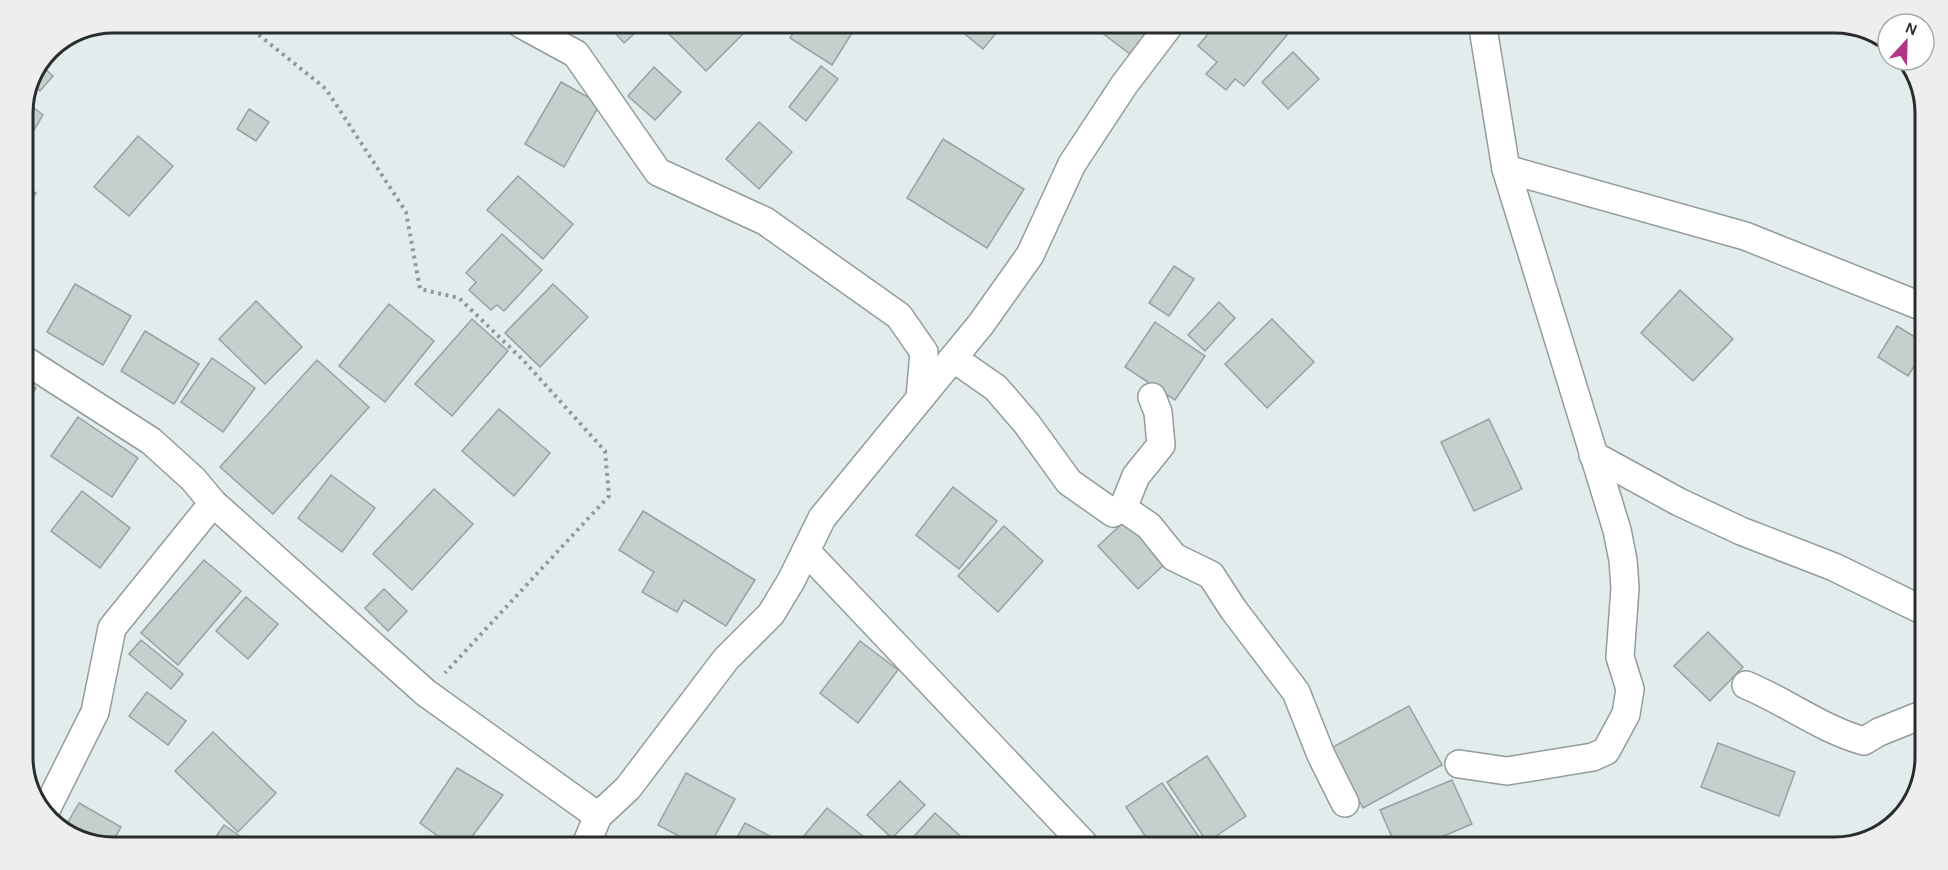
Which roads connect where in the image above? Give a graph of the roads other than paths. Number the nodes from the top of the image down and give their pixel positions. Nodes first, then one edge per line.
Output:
1 (538, 33) edge
2 (1163, 33) edge
3 (1484, 33) edge
4 (1506, 169) junction
5 (1915, 304) edge
6 (953, 358) junction
7 (33, 365) edge
8 (920, 398) junction
9 (1152, 398) dead end
10 (1593, 454) junction
11 (213, 503) junction
12 (1122, 508) junction
13 (806, 551) junction
14 (1915, 607) edge
15 (1746, 685) dead end
16 (1915, 718) edge
17 (1459, 764) dead end
18 (1344, 803) dead end
19 (49, 804) edge
20 (598, 816) junction
21 (589, 837) edge
22 (1069, 837) edge

1 - 8 street
2 - 6 street
3 - 4 street
4 - 5 street
4 - 10 street
6 - 8 street
6 - 12 street
7 - 11 street
8 - 13 street
9 - 12 street
10 - 14 street
10 - 17 street
11 - 19 street
11 - 20 street
12 - 18 street
13 - 20 street
13 - 22 street
15 - 16 street
20 - 21 street

